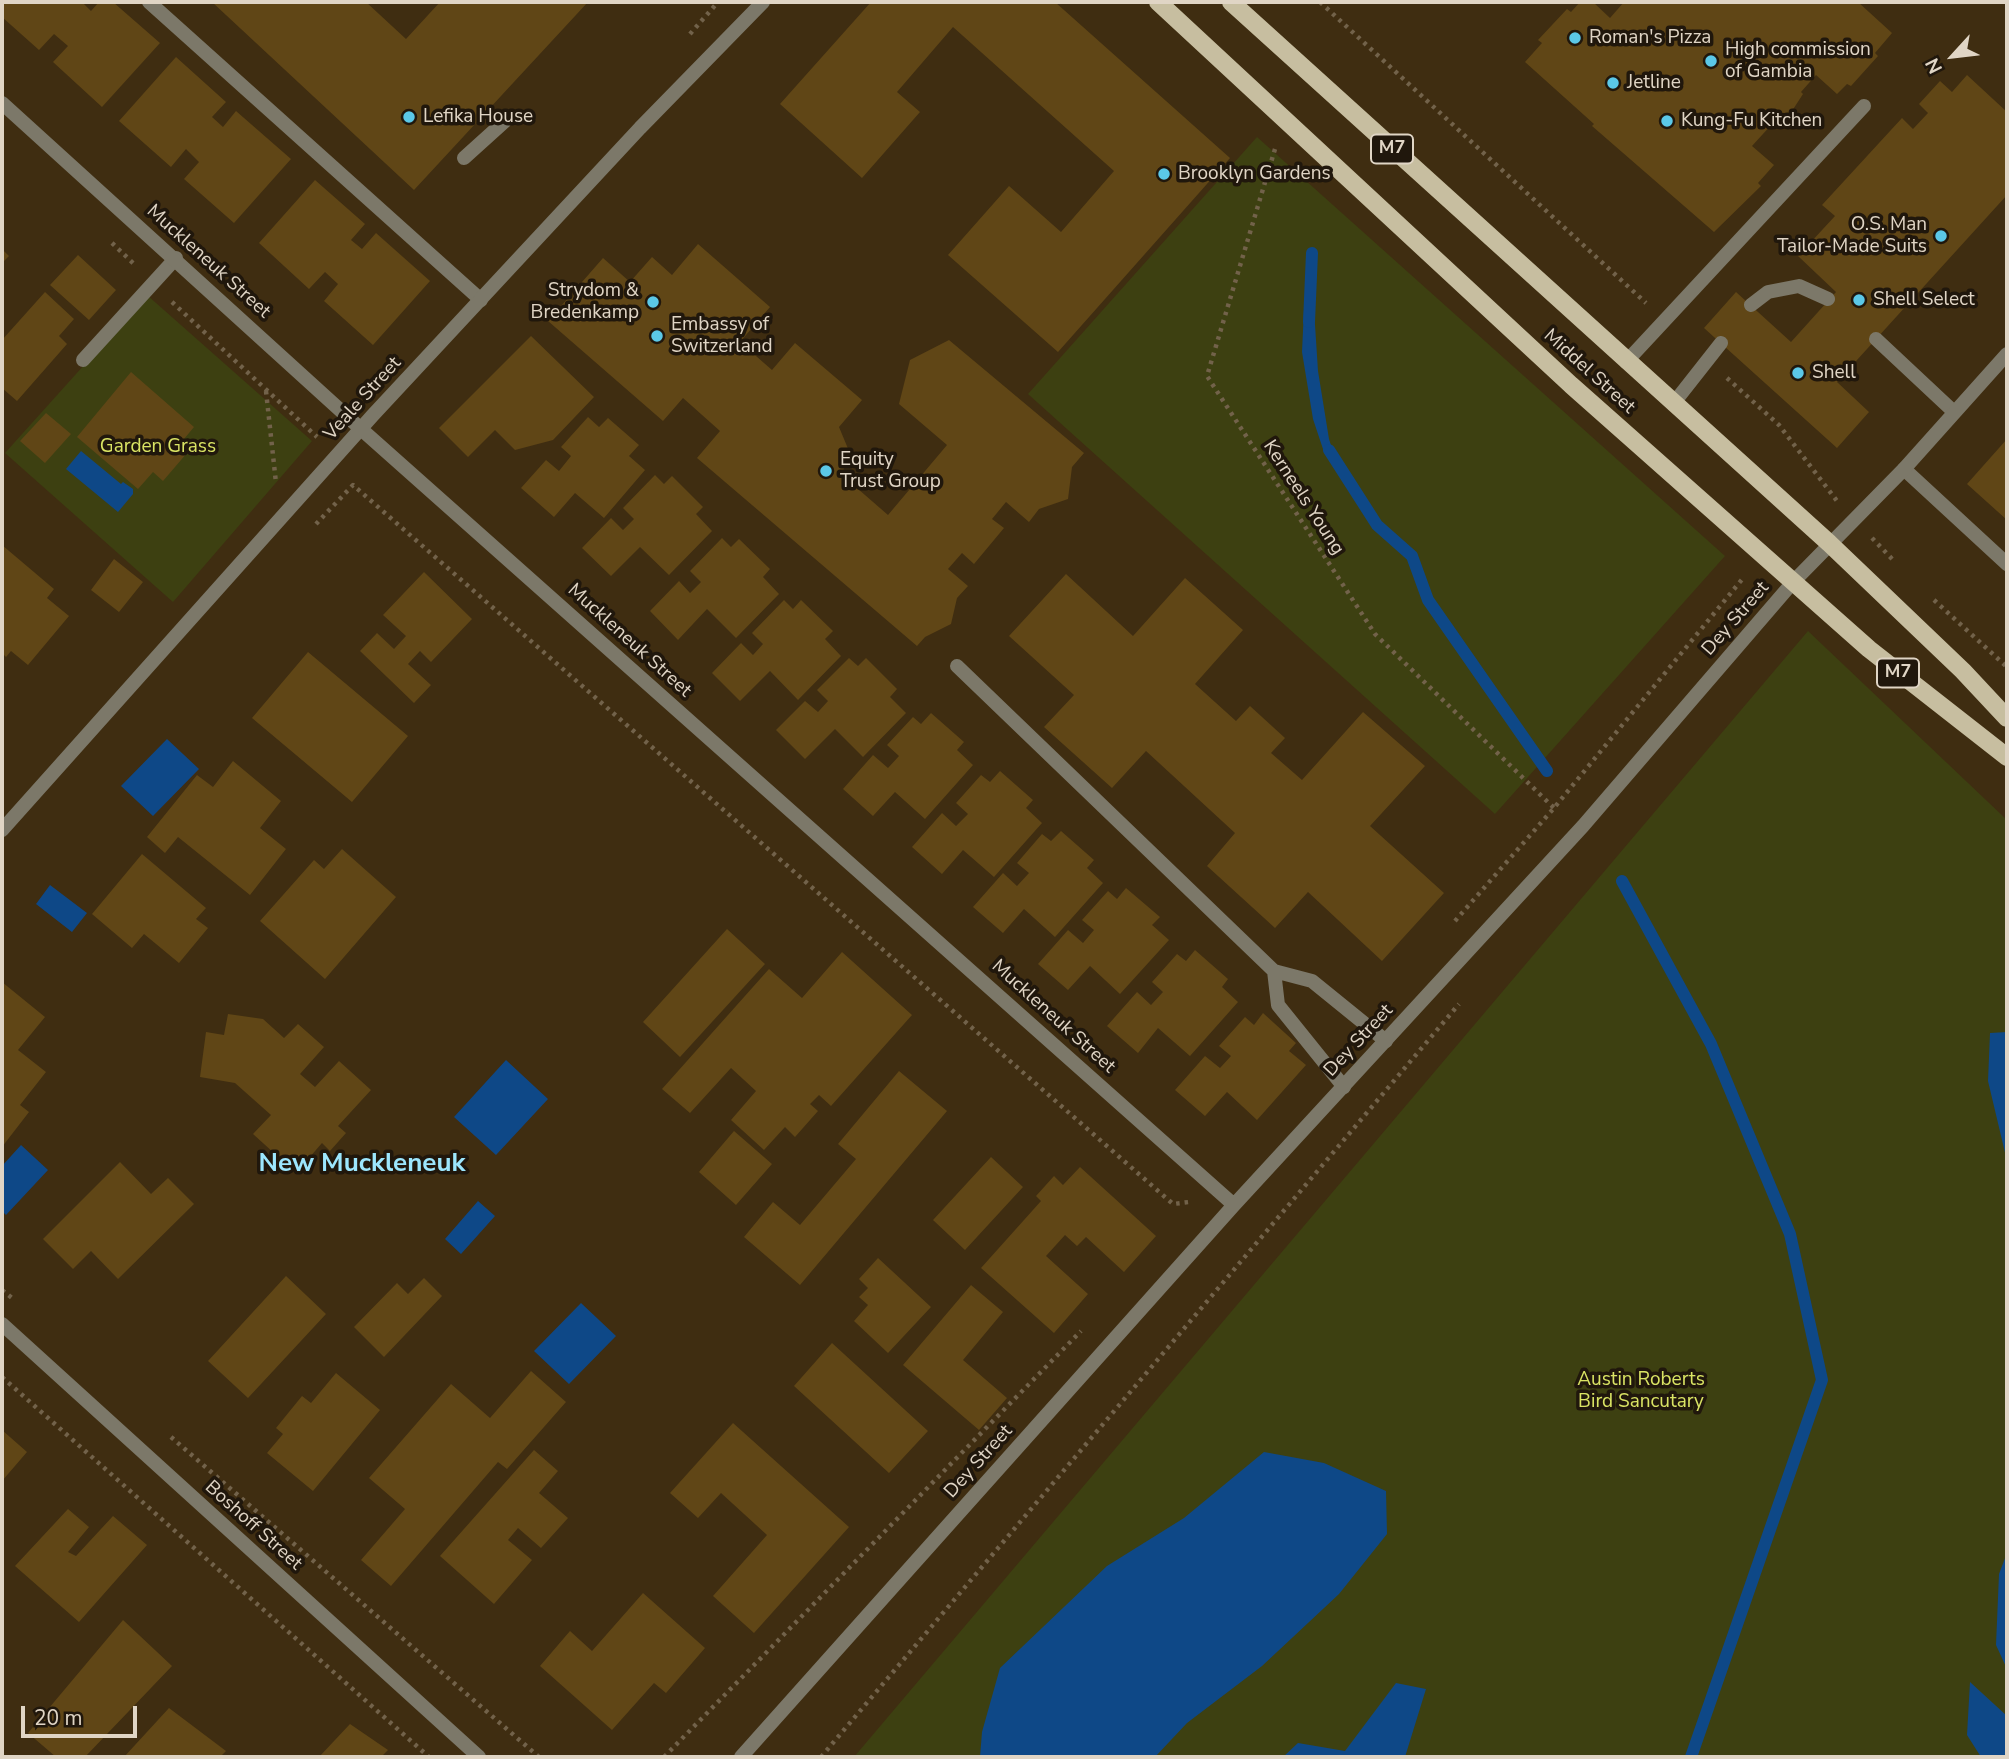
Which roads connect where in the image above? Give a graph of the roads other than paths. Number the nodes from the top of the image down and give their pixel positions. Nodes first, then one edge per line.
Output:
1 (149, 2) edge
2 (762, 2) edge
3 (1158, 2) edge
4 (1231, 2) edge
5 (2, 103) edge
6 (1864, 107) dead end
7 (505, 121) dead end
8 (464, 158) dead end
9 (176, 258) junction
10 (1828, 299) dead end
11 (481, 300) junction
12 (1751, 305) dead end
13 (1876, 339) dead end
14 (1721, 343) dead end
15 (2007, 354) edge
16 (83, 360) dead end
17 (1626, 362) junction
18 (1673, 404) junction
19 (1954, 412) junction
20 (361, 429) junction
21 (1903, 469) junction
22 (1829, 543) junction
23 (2007, 564) edge
24 (1794, 581) junction
25 (957, 666) dead end
26 (2007, 718) edge
27 (2007, 757) edge
28 (2, 830) edge
29 (1274, 971) junction
30 (1386, 1041) junction
31 (1344, 1087) junction
32 (1234, 1205) junction
33 (2, 1324) edge
34 (479, 1757) edge
35 (741, 1757) edge

1 - 11 street
2 - 11 street, Veale Street
3 - 24 main road, Middel Street / M7
4 - 17 main road, Middel Street / M7
5 - 9 street, Muckleneuk Street
6 - 17 street
7 - 8 street
9 - 16 street
9 - 20 street, Muckleneuk Street
10 - 12 street
11 - 20 street, Veale Street
13 - 19 street
14 - 18 street
15 - 19 street, Dey Street
17 - 18 main road, Middel Street / M7
18 - 22 main road, Middel Street / M7
19 - 21 street, Dey Street
20 - 28 street, Veale Street
20 - 32 street, Muckleneuk Street
21 - 22 street, Dey Street
21 - 23 street
22 - 24 street, Dey Street
22 - 26 main road, Middel Street / M7
24 - 27 main road, Middel Street / M7
24 - 30 street, Dey Street
25 - 29 street
29 - 30 street
29 - 31 street
30 - 31 street, Dey Street
31 - 32 street, Dey Street
32 - 35 street, Dey Street
33 - 34 street, Boshoff Street

